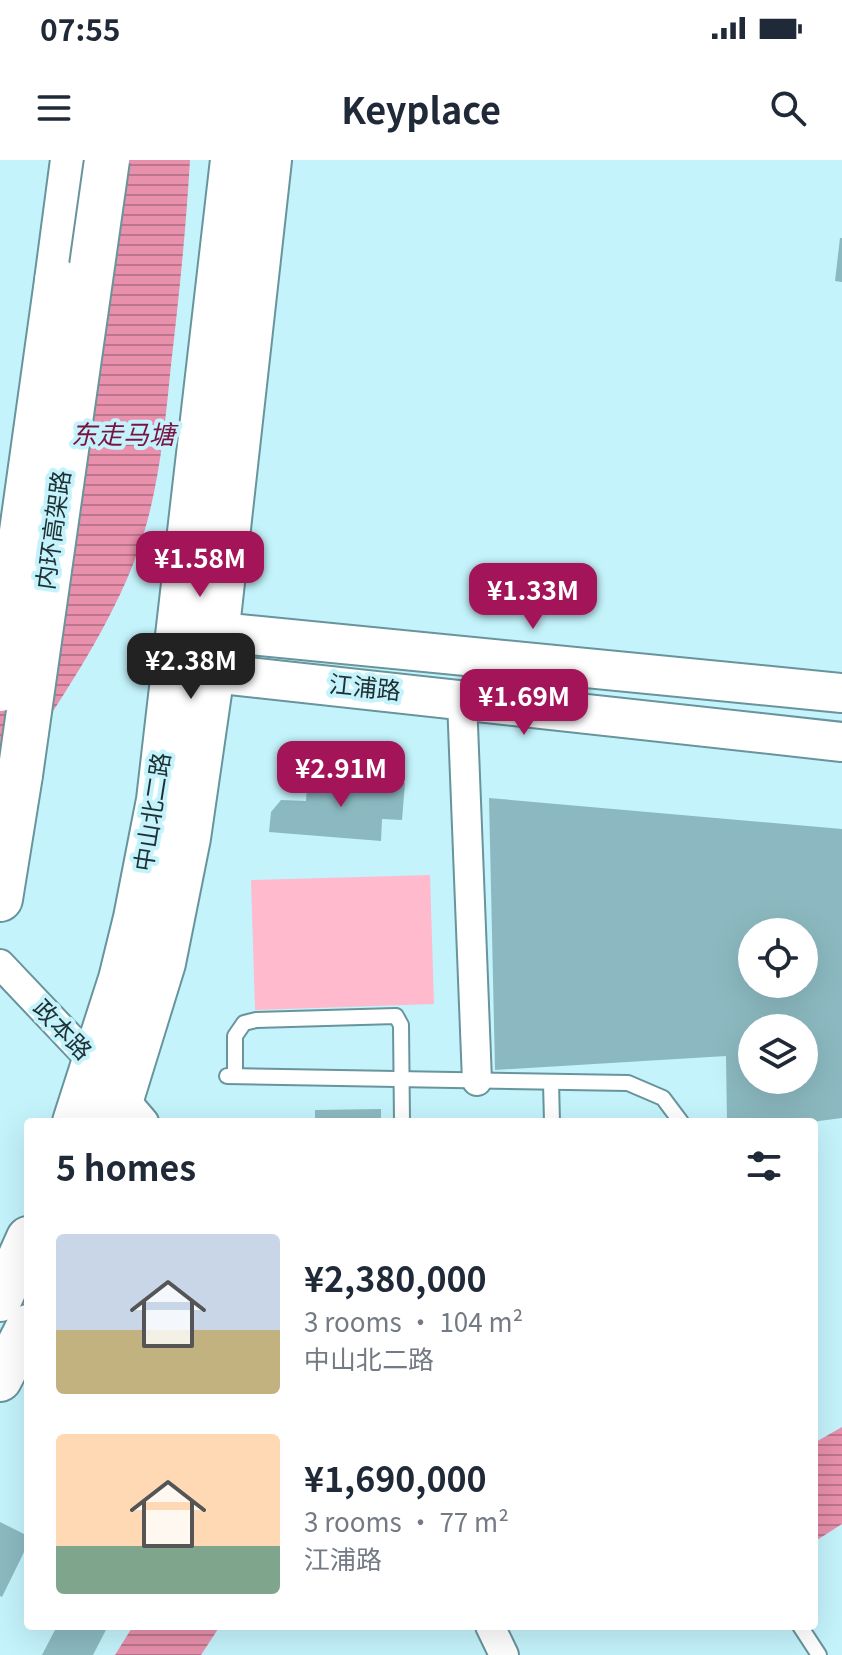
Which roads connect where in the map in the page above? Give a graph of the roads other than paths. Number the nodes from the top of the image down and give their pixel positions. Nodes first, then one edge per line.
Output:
1 (60, 160) edge
2 (73, 160) edge
3 (107, 160) edge
4 (232, 160) edge
5 (270, 160) edge
6 (57, 281) junction
7 (218, 631) junction
8 (188, 656) junction
9 (0, 689) edge
10 (842, 693) edge
11 (462, 700) dead end
12 (842, 742) edge
13 (0, 899) edge
14 (0, 964) edge
15 (92, 1061) junction
16 (401, 1080) junction
17 (477, 1081) junction
18 (551, 1082) junction
19 (127, 1113) edge
20 (75, 1118) edge
21 (402, 1118) edge
22 (552, 1118) edge
23 (678, 1118) edge
24 (24, 1247) edge
25 (0, 1300) edge
26 (24, 1334) edge
27 (0, 1380) edge
28 (492, 1630) edge
29 (803, 1630) edge
30 (504, 1655) edge
31 (819, 1655) edge

1 - 6 highway
2 - 6 highway, 内环高架路
3 - 13 highway, 内环高架路, bridge
4 - 8 main road, 中山北二路
5 - 7 main road, 中山北二路
6 - 9 highway, 内环高架路, bridge
7 - 8 main road, 中山北二路
7 - 10 main road, 江浦路
8 - 12 main road, 江浦路
8 - 15 main road, 中山北二路
8 - 19 main road, 中山北二路
11 - 17 street
14 - 15 street, 政本路
15 - 19 street, 政本路
15 - 20 main road, 中山北二路
16 - 16 lane
16 - 17 lane
16 - 21 lane
17 - 18 lane
18 - 22 lane
18 - 23 lane
24 - 25 main road
26 - 27 main road
28 - 30 street
29 - 31 lane

